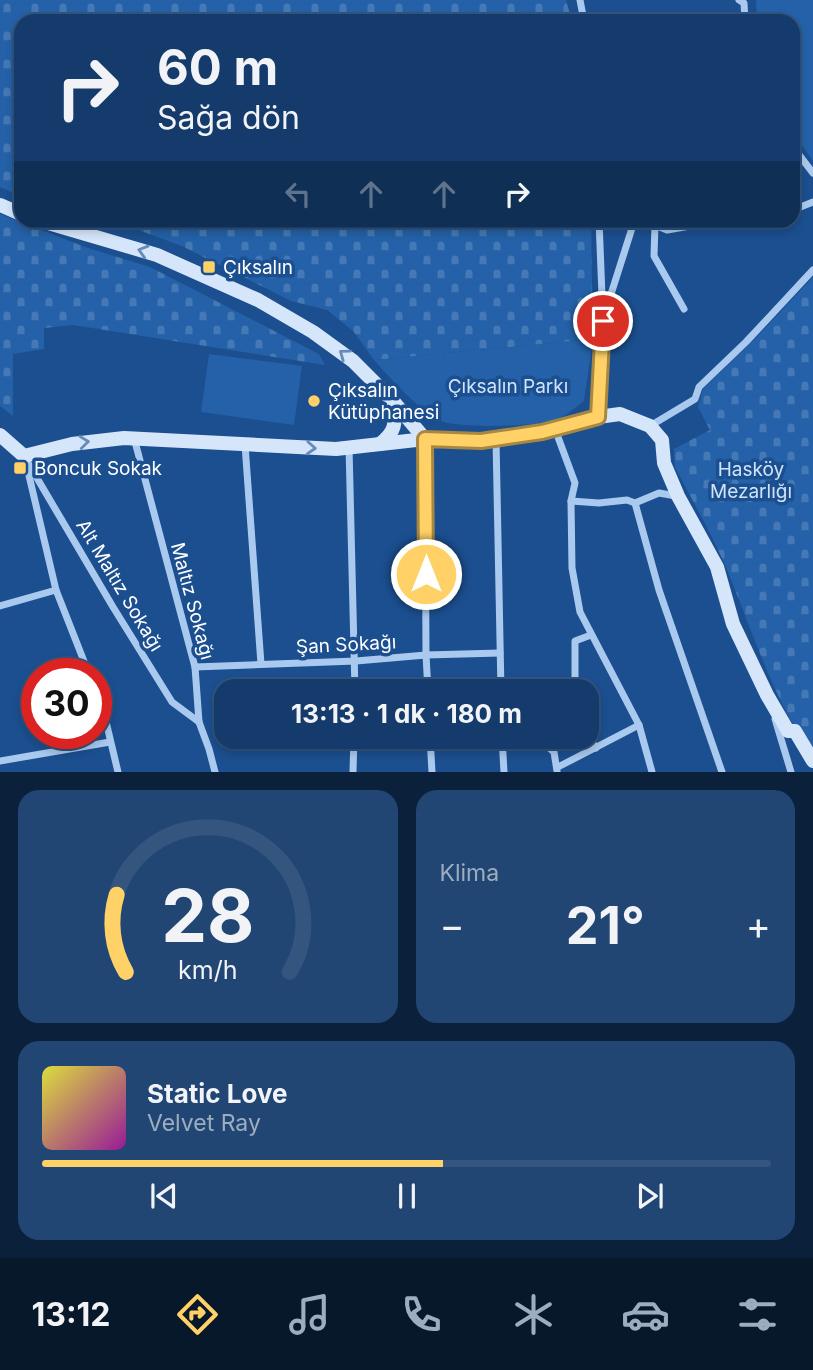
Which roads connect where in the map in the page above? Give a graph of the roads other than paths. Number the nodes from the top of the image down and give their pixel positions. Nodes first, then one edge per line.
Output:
1 (800, 156) edge
2 (813, 173) edge
3 (65, 228) edge
4 (599, 228) edge
5 (632, 228) edge
6 (655, 228) edge
7 (813, 270) edge
8 (684, 309) dead end
9 (603, 321) junction
10 (393, 401) junction
11 (598, 417) junction
12 (650, 426) junction
13 (554, 429) junction
14 (0, 435) edge
15 (134, 438) junction
16 (425, 439) junction
17 (496, 439) junction
18 (245, 444) junction
19 (380, 444) junction
20 (349, 447) junction
21 (24, 456) junction
22 (678, 496) junction
23 (571, 501) junction
24 (635, 502) junction
25 (56, 590) junction
26 (0, 606) edge
27 (591, 635) junction
28 (500, 653) junction
29 (426, 655) junction
30 (83, 658) edge
31 (356, 662) junction
32 (261, 664) junction
33 (195, 667) junction
34 (355, 679) edge
35 (427, 679) edge
36 (501, 679) edge
37 (575, 679) edge
38 (767, 695) junction
39 (199, 722) junction
40 (639, 725) junction
41 (599, 746) edge
42 (69, 749) edge
43 (112, 749) edge
44 (354, 749) edge
45 (431, 749) edge
46 (503, 749) edge
47 (551, 749) edge
48 (594, 749) edge
49 (0, 761) edge
50 (813, 761) edge
51 (557, 769) edge
52 (118, 772) edge
53 (215, 772) edge
54 (354, 772) edge
55 (432, 772) edge
56 (504, 772) edge
57 (652, 772) edge
58 (722, 772) edge
59 (791, 772) edge

1 - 2 street
10 -> 3 street
4 - 9 street
5 - 9 street
6 - 8 street
7 - 12 street
9 - 11 street
10 - 16 street
10 - 19 street
11 - 12 street
11 - 13 street
12 - 22 street
13 - 17 street
13 - 23 street
14 - 21 street
15 - 18 street
21 -> 15 street
15 - 33 street, Maltız Sokağı
16 - 17 street
16 - 19 street
16 - 29 street
17 - 28 street
18 -> 20 street
18 - 32 street
19 - 20 street
20 - 31 street
21 - 25 street
21 - 39 street, Alt Maltız Sokağı
22 - 24 street
22 - 38 street
23 - 24 street
23 - 27 street
24 - 58 street
25 - 26 street
25 - 30 street
27 - 37 street
27 - 40 street
28 - 29 street, Şan Sokağı
28 - 36 street
29 - 31 street, Şan Sokağı
29 - 35 street
31 - 32 street, Şan Sokağı
31 - 34 street
32 - 33 street, Şan Sokağı
33 - 39 street, Maltız Sokağı
38 - 50 street
38 - 59 street
39 - 53 street, Maltız Sokağı
40 - 41 street
40 - 57 street
42 - 49 street
43 - 52 street
44 - 54 street
45 - 55 street
46 - 56 street
47 - 51 street
48 - 51 street

